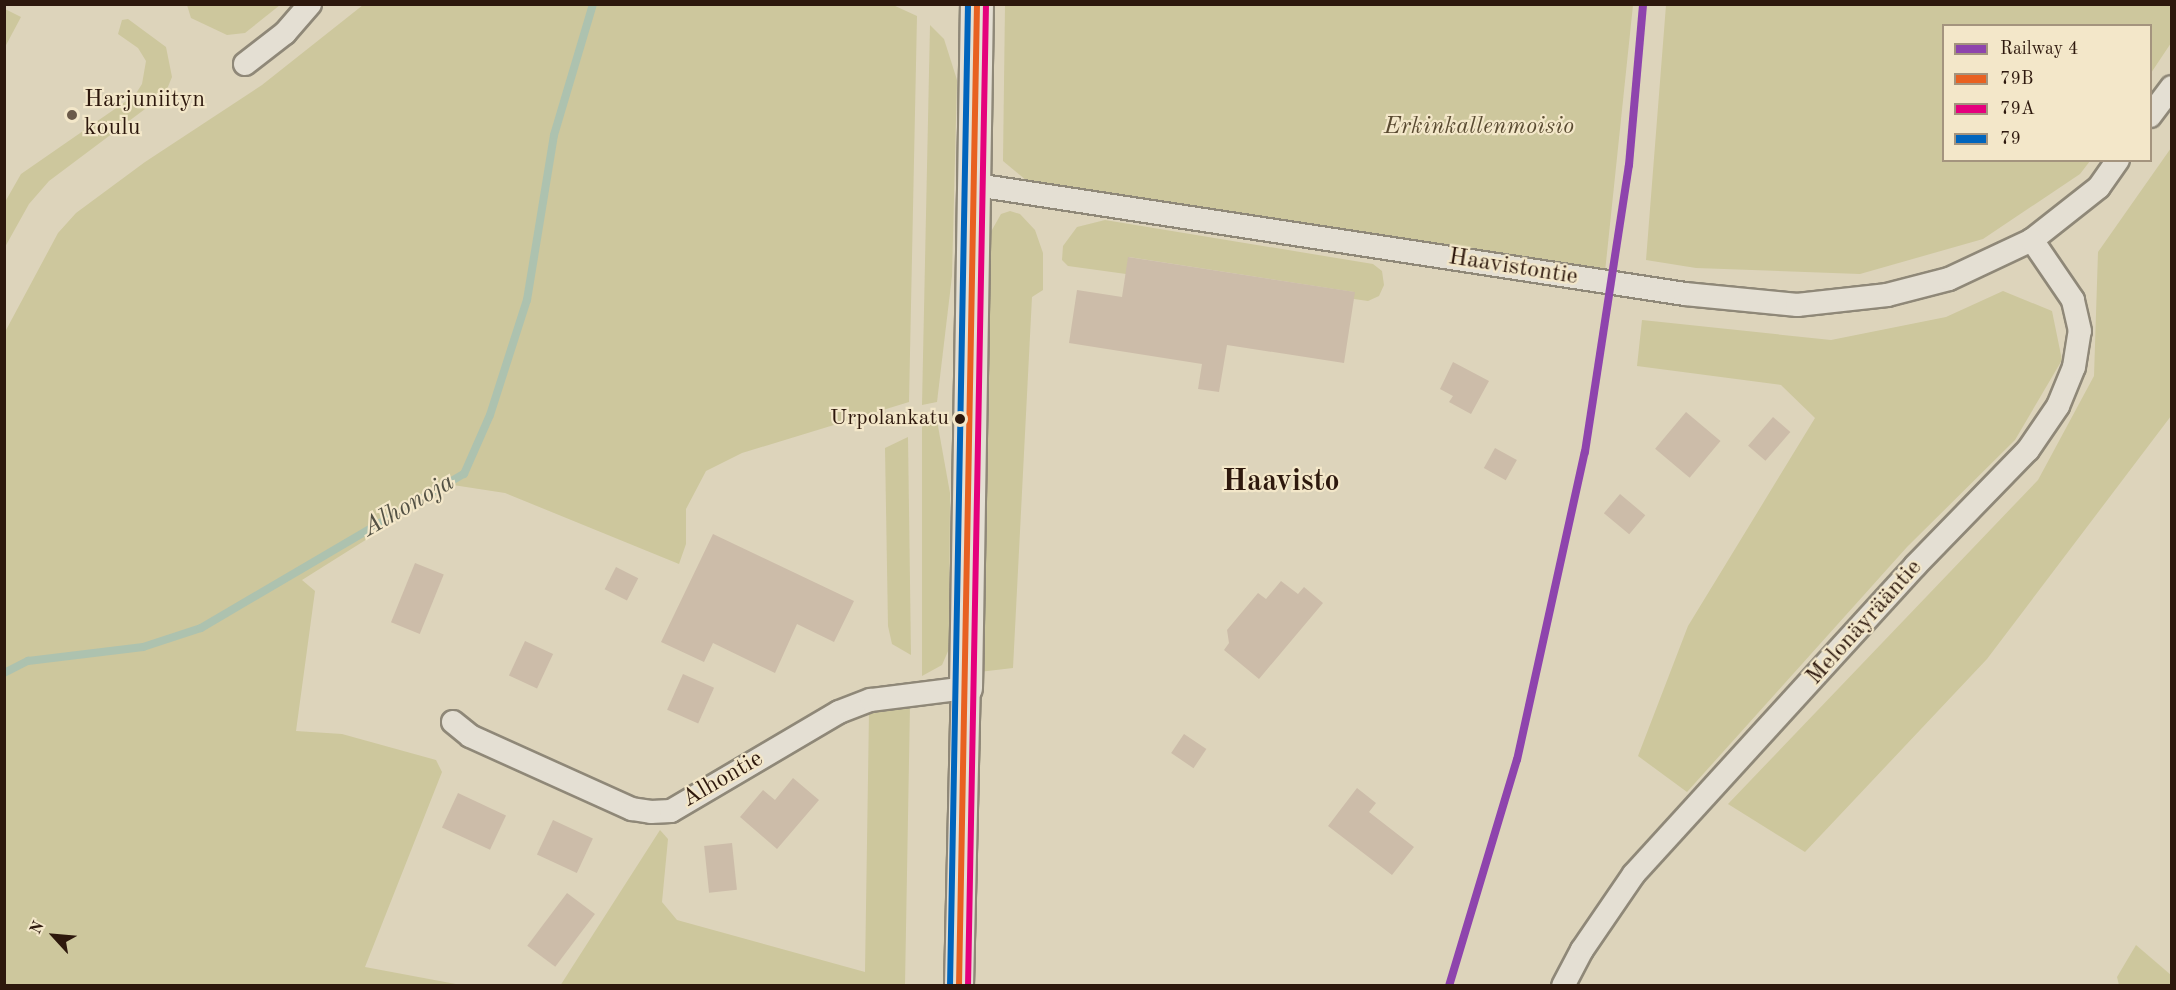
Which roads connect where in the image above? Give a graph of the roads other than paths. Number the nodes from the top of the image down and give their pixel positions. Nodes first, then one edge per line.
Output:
1 (310, 4) edge
2 (976, 4) edge
3 (245, 64) dead end
4 (2172, 87) edge
5 (2152, 115) edge
6 (2117, 162) edge
7 (976, 185) junction
8 (2032, 240) junction
9 (966, 688) junction
10 (453, 722) dead end
11 (959, 986) edge
12 (1563, 986) edge

1 - 3 street
2 - 7 main road
4 - 5 street
6 - 8 street, Haavistontie
7 - 8 street, Haavistontie
7 - 9 main road
8 - 12 street, Melonäyrääntie
9 - 10 street, Alhontie
9 - 11 street

